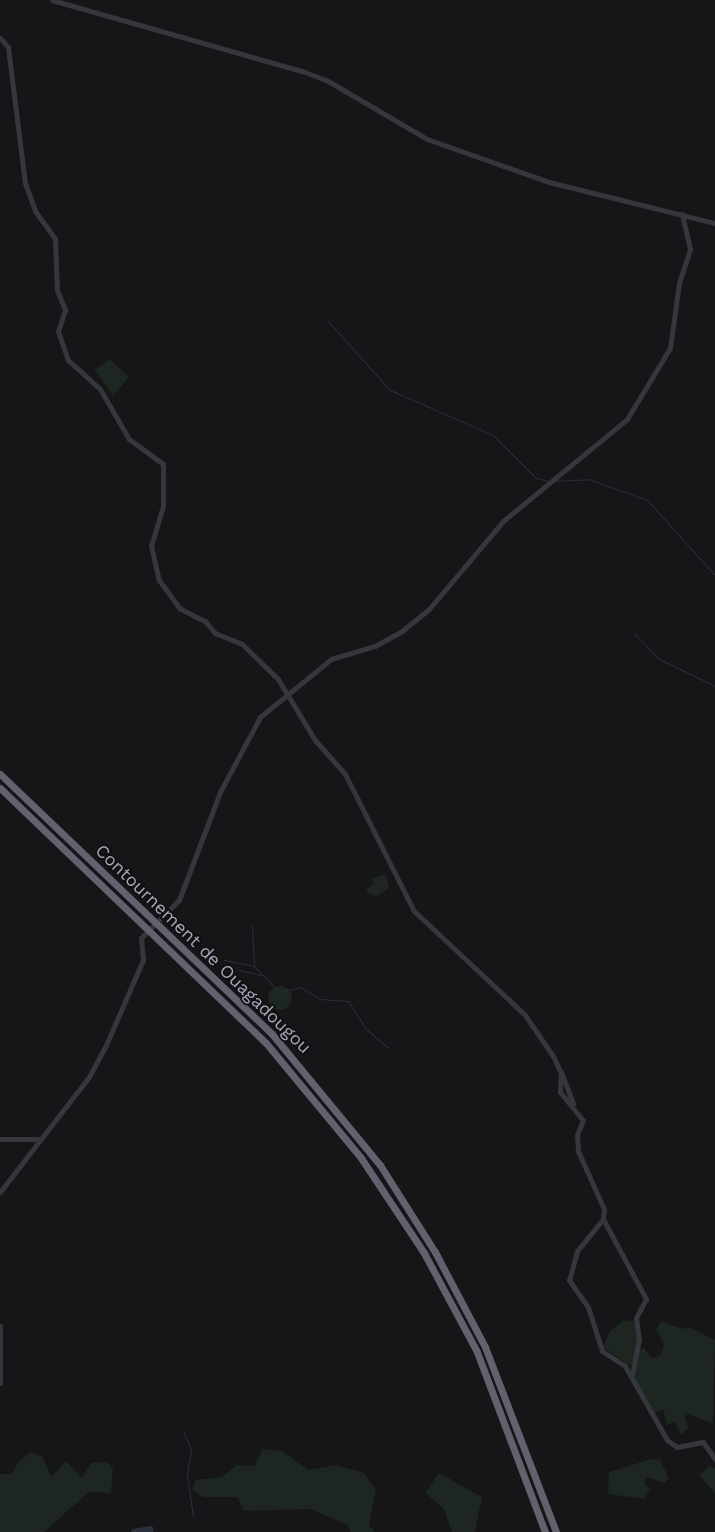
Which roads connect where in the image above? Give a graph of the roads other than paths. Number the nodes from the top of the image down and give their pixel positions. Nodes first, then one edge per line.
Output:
1 (52, 0) edge
2 (0, 38) edge
3 (682, 214) junction
4 (715, 223) edge
5 (288, 695) junction
6 (0, 774) edge
7 (0, 788) edge
8 (155, 922) junction
9 (148, 929) junction
10 (560, 1070) junction
11 (573, 1106) junction
12 (0, 1139) edge
13 (42, 1140) junction
14 (0, 1192) edge
15 (603, 1219) junction
16 (0, 1326) edge
17 (632, 1379) junction
18 (0, 1383) edge
19 (715, 1459) edge
20 (546, 1532) edge
21 (556, 1532) edge

1 - 3 street
2 - 5 street
3 - 4 street
3 - 5 street
5 - 8 street
5 - 10 street
6 - 8 highway, Contournement de Ouagadougou
7 - 9 highway, Contournement de Ouagadougou
8 - 9 street
8 - 21 highway, Contournement de Ouagadougou
9 - 13 street
9 - 20 highway, Contournement de Ouagadougou
10 - 11 street
10 - 11 street
11 - 15 street
12 - 13 street
13 - 14 street
15 - 17 street
15 - 17 street
16 - 18 street
17 - 19 street

